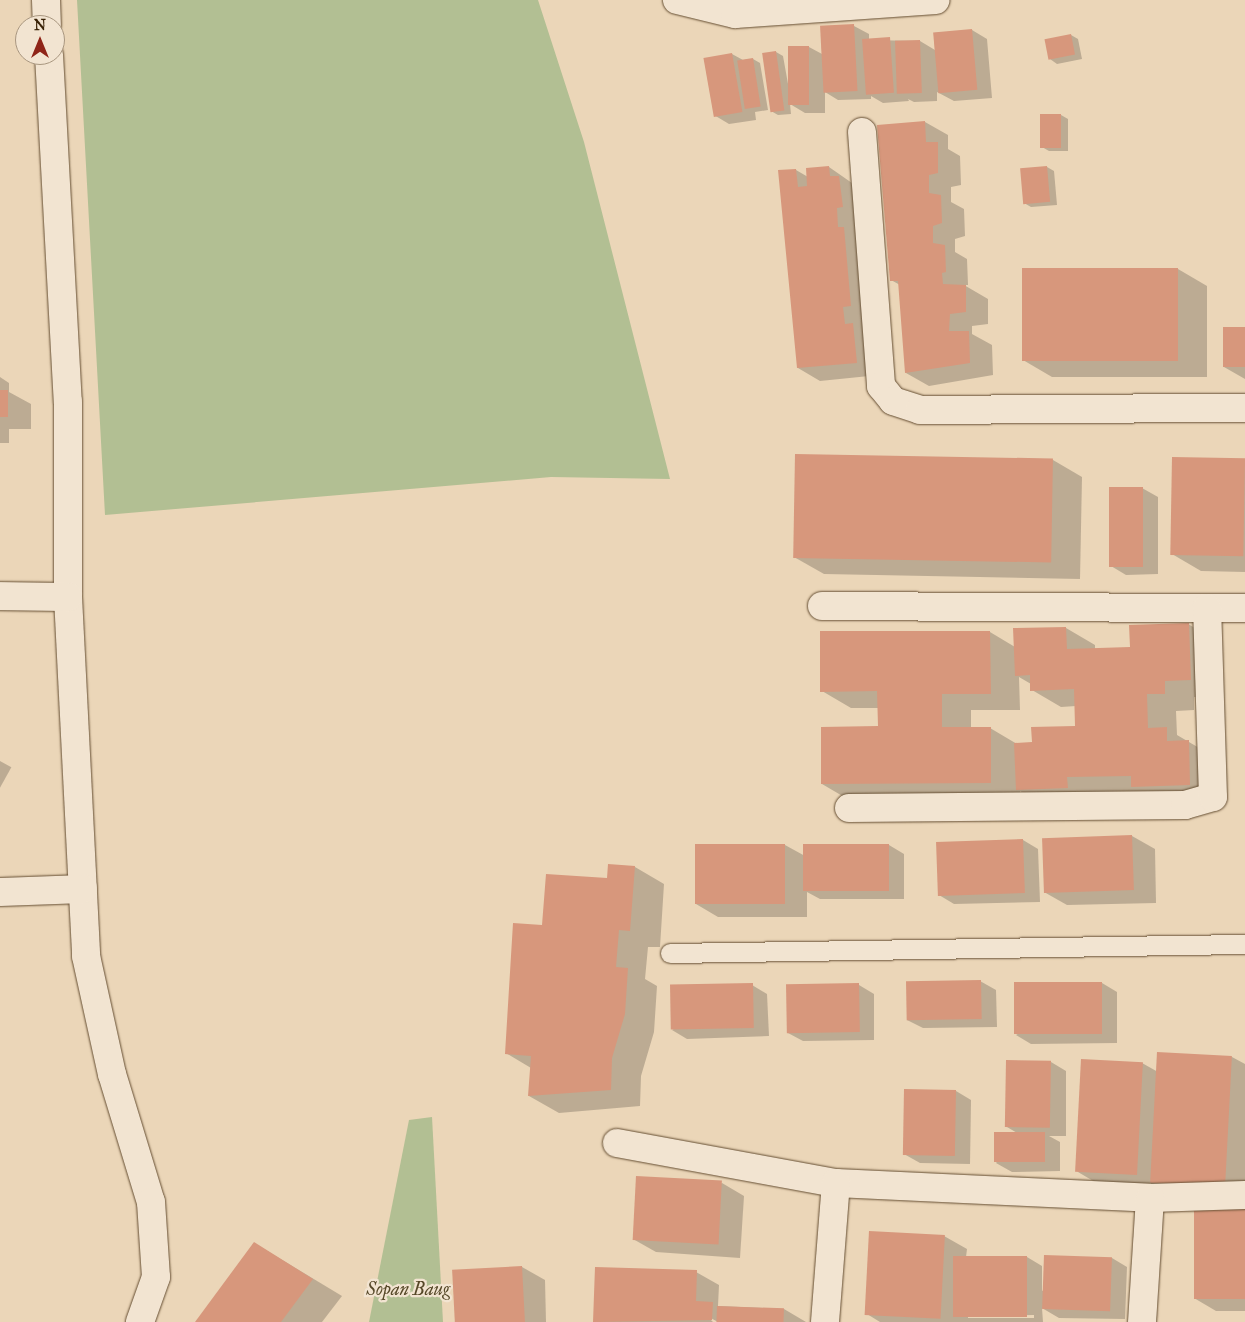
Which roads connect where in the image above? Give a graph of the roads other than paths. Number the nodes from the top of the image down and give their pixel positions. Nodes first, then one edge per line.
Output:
1 (46, 0) edge
2 (677, 0) edge
3 (936, 0) edge
4 (47, 15) edge
5 (50, 65) edge
6 (862, 132) dead end
7 (1245, 408) edge
8 (0, 596) edge
9 (68, 597) junction
10 (822, 606) dead end
11 (1207, 608) junction
12 (1245, 608) edge
13 (849, 808) dead end
14 (84, 889) junction
15 (0, 892) edge
16 (1245, 944) edge
17 (670, 953) dead end
18 (618, 1143) dead end
19 (836, 1183) junction
20 (1245, 1196) edge
21 (1150, 1198) junction
22 (140, 1322) edge
23 (825, 1322) edge
24 (1142, 1322) edge

1 - 4 street
2 - 3 street
5 - 9 street
6 - 7 street
8 - 9 street
9 - 14 street
10 - 11 street
11 - 12 street
11 - 13 street
14 - 15 street
14 - 22 street
16 - 17 lane
18 - 19 street
19 - 21 street
19 - 23 street
20 - 21 street
21 - 24 street

